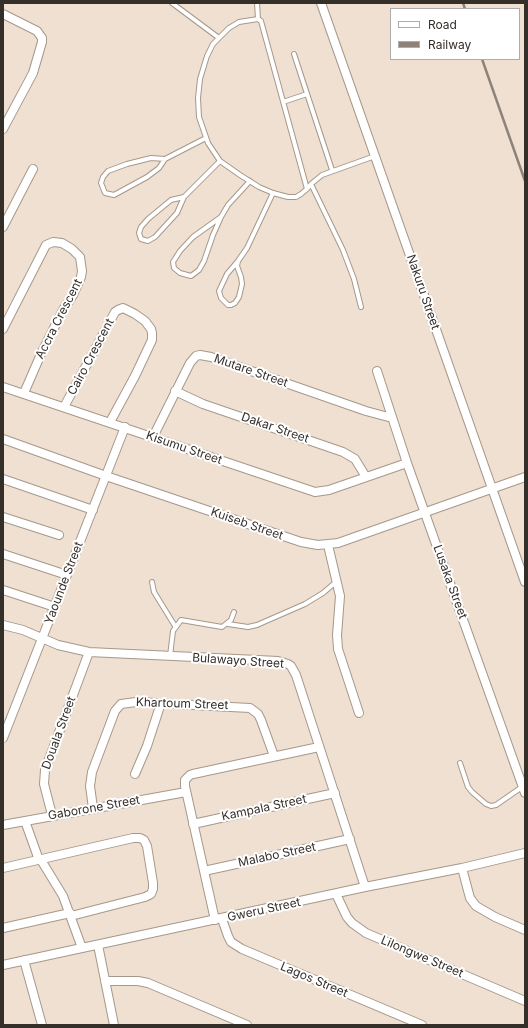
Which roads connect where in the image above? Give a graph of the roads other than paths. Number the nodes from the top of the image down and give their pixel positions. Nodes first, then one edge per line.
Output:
1 (172, 3) edge
2 (257, 3) edge
3 (320, 3) edge
4 (3, 14) edge
5 (258, 19) junction
6 (219, 38) junction
7 (294, 54) dead end
8 (307, 94) junction
9 (283, 102) junction
10 (3, 129) edge
11 (206, 138) junction
12 (375, 156) junction
13 (164, 159) junction
14 (220, 162) junction
15 (33, 169) dead end
16 (332, 170) junction
17 (250, 181) junction
18 (312, 184) junction
19 (307, 189) junction
20 (273, 192) junction
21 (184, 197) junction
22 (221, 217) junction
23 (3, 227) edge
24 (238, 261) junction
25 (361, 307) dead end
26 (3, 329) edge
27 (377, 371) dead end
28 (3, 387) edge
29 (175, 391) junction
30 (24, 393) junction
31 (64, 407) junction
32 (392, 418) junction
33 (110, 422) junction
34 (125, 427) junction
35 (152, 436) junction
36 (3, 439) edge
37 (407, 463) junction
38 (106, 476) junction
39 (366, 477) junction
40 (525, 477) edge
41 (3, 479) edge
42 (492, 489) junction
43 (92, 510) junction
44 (425, 513) junction
45 (3, 517) edge
46 (59, 535) dead end
47 (328, 545) junction
48 (3, 554) edge
49 (67, 575) junction
50 (337, 580) junction
51 (152, 582) dead end
52 (525, 582) edge
53 (3, 590) edge
54 (55, 608) junction
55 (234, 612) dead end
56 (3, 624) edge
57 (228, 624) junction
58 (176, 626) junction
59 (42, 639) junction
60 (89, 652) junction
61 (169, 656) junction
62 (161, 703) junction
63 (359, 713) dead end
64 (3, 738) edge
65 (319, 747) junction
66 (274, 756) junction
67 (460, 763) dead end
68 (135, 774) dead end
69 (524, 790) edge
70 (186, 792) junction
71 (335, 793) junction
72 (93, 808) junction
73 (52, 815) junction
74 (25, 821) junction
75 (3, 824) edge
76 (193, 824) junction
77 (350, 839) junction
78 (525, 853) edge
79 (40, 860) junction
80 (3, 868) edge
81 (462, 868) junction
82 (204, 871) junction
83 (365, 887) junction
84 (336, 894) junction
85 (70, 914) junction
86 (218, 919) junction
87 (3, 928) edge
88 (525, 930) edge
89 (98, 945) junction
90 (82, 948) junction
91 (24, 960) junction
92 (3, 965) edge
93 (105, 982) junction
94 (525, 1001) edge
95 (42, 1025) edge
96 (114, 1025) edge
97 (247, 1025) edge
98 (422, 1025) edge

1 - 6 lane
2 - 5 lane
3 - 12 street, Nakuru Street
4 - 10 street
5 - 6 lane
5 - 9 lane
6 - 11 lane
7 - 8 lane
8 - 9 lane
8 - 16 lane
9 - 19 lane
11 - 13 lane
11 - 14 lane
12 - 16 lane
12 - 42 street, Nakuru Street
13 - 13 lane
14 - 17 lane
14 - 21 lane
15 - 23 street
16 - 18 lane
17 - 20 lane
17 - 22 lane
18 - 19 lane
18 - 25 lane
19 - 20 lane
20 - 24 lane
21 - 21 lane
22 - 22 lane
24 - 24 lane
26 - 30 street, Accra Crescent
27 - 32 street, Lusaka Street
28 - 30 street, Kisumu Street
29 - 32 street, Mutare Street
29 - 35 street, Mutare Street
29 - 39 street, Dakar Street
30 - 31 street, Kisumu Street
31 - 33 street, Kisumu Street
31 - 33 street, Cairo Crescent
32 - 37 street, Lusaka Street
33 - 34 street, Kisumu Street
34 - 35 street, Kisumu Street
34 - 38 street, Yaounde Street
35 - 39 street, Kisumu Street
36 - 38 street, Kuiseb Street
37 - 39 street, Kisumu Street
37 - 44 street, Lusaka Street
38 - 43 street, Yaounde Street
38 - 47 street, Kuiseb Street
40 - 42 street, Kuiseb Street
41 - 43 street
42 - 44 street, Kuiseb Street
42 - 52 street, Nakuru Street
43 - 49 street, Yaounde Street
44 - 47 street, Kuiseb Street
44 - 69 street, Lusaka Street
45 - 46 street
47 - 50 street
48 - 49 street
49 - 54 street, Yaounde Street
50 - 57 lane
50 - 63 street
51 - 58 lane
53 - 54 street
54 - 59 street, Yaounde Street
55 - 57 lane
56 - 59 street, Bulawayo Street
57 - 58 lane
58 - 61 lane
59 - 60 street, Bulawayo Street
59 - 64 street, Yaounde Street
60 - 61 street, Bulawayo Street
60 - 73 street, Douala Street
61 - 65 street, Bulawayo Street
62 - 66 street, Khartoum Street
62 - 68 street
62 - 72 street, Khartoum Street
65 - 66 street
65 - 71 street, Bulawayo Street
66 - 70 street
67 - 69 lane
70 - 72 street, Gaborone Street
70 - 76 street, Lagos Street
71 - 76 street, Kampala Street
71 - 77 street, Bulawayo Street
72 - 73 street, Gaborone Street
73 - 74 street, Gaborone Street
74 - 75 street, Gaborone Street
74 - 79 street
76 - 82 street, Lagos Street
77 - 82 street, Malabo Street
77 - 83 street, Bulawayo Street
78 - 81 street, Gweru Street
79 - 80 street
79 - 85 street
79 - 85 street
81 - 83 street, Gweru Street
81 - 88 street
82 - 86 street, Lagos Street
83 - 84 street, Gweru Street
84 - 86 street, Gweru Street
84 - 94 street, Lilongwe Street
85 - 87 street
85 - 90 street
86 - 89 street, Gweru Street
86 - 98 street, Lagos Street
89 - 90 street, Gweru Street
89 - 93 street
90 - 91 street, Gweru Street
91 - 92 street, Gweru Street
91 - 95 street
93 - 96 street
93 - 97 street

